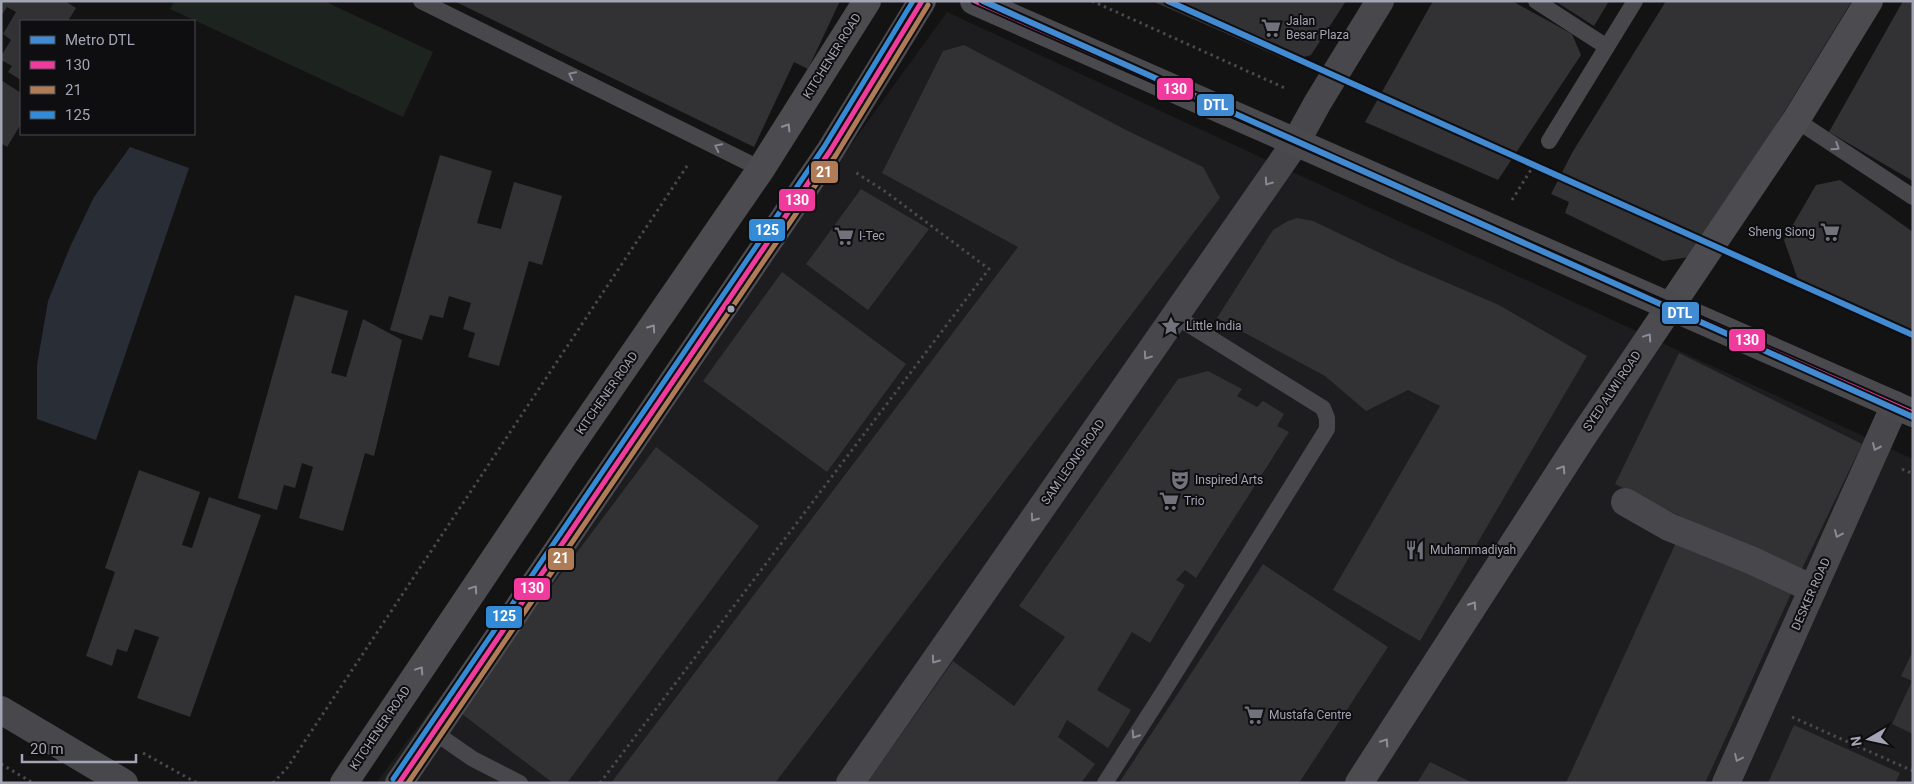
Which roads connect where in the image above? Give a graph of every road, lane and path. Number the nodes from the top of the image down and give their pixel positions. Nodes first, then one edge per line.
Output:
1 (421, 1) edge
2 (867, 1) edge
3 (922, 1) edge
4 (974, 1) edge
5 (1092, 1) edge
6 (1380, 1) edge
7 (1536, 1) edge
8 (1635, 1) edge
9 (1869, 1) edge
10 (1607, 48) junction
11 (1318, 102) junction
12 (1796, 120) junction
13 (705, 140) junction
14 (1549, 141) joint
15 (1296, 142) junction
16 (762, 168) junction
17 (886, 192) dead end
18 (1913, 197) edge
19 (1495, 228) junction
20 (1669, 306) junction
21 (1175, 316) junction
22 (1904, 409) edge
23 (1625, 502) dead end
24 (1813, 589) junction
25 (1762, 703) junction
26 (1, 710) edge
27 (434, 732) junction
28 (1, 764) edge
29 (1913, 771) edge
30 (33, 783) edge
31 (124, 783) edge
32 (273, 783) edge
33 (344, 783) edge
34 (399, 783) edge
35 (520, 783) edge
36 (600, 783) edge
37 (850, 783) edge
38 (1105, 783) edge
39 (1358, 783) edge
40 (1726, 783) edge

13 -> 1 lane
16 -> 2 street, KITCHENER ROAD
3 - 27 street
4 - 15 main road
5 - 11 path
6 - 11 street, SAM LEONG ROAD
7 - 10 lane
8 - 10 lane
9 - 12 street, SYED ALWI ROAD
10 - 14 lane
11 - 15 street, SAM LEONG ROAD
12 -> 18 lane
12 - 20 street, SYED ALWI ROAD
16 -> 13 lane
13 - 32 path
14 - 19 path
15 - 19 main road
15 -> 21 street, SAM LEONG ROAD
33 -> 16 street, KITCHENER ROAD
17 - 36 path
19 - 20 main road
20 - 22 main road
39 -> 20 street, SYED ALWI ROAD
21 -> 37 street, SAM LEONG ROAD
21 -> 38 lane
22 -> 24 street, DESKER ROAD
23 - 24 street
24 - 25 street, DESKER ROAD
25 - 29 path
25 -> 40 street, DESKER ROAD
26 - 31 street
27 - 34 street
27 - 35 lane
28 - 30 path

